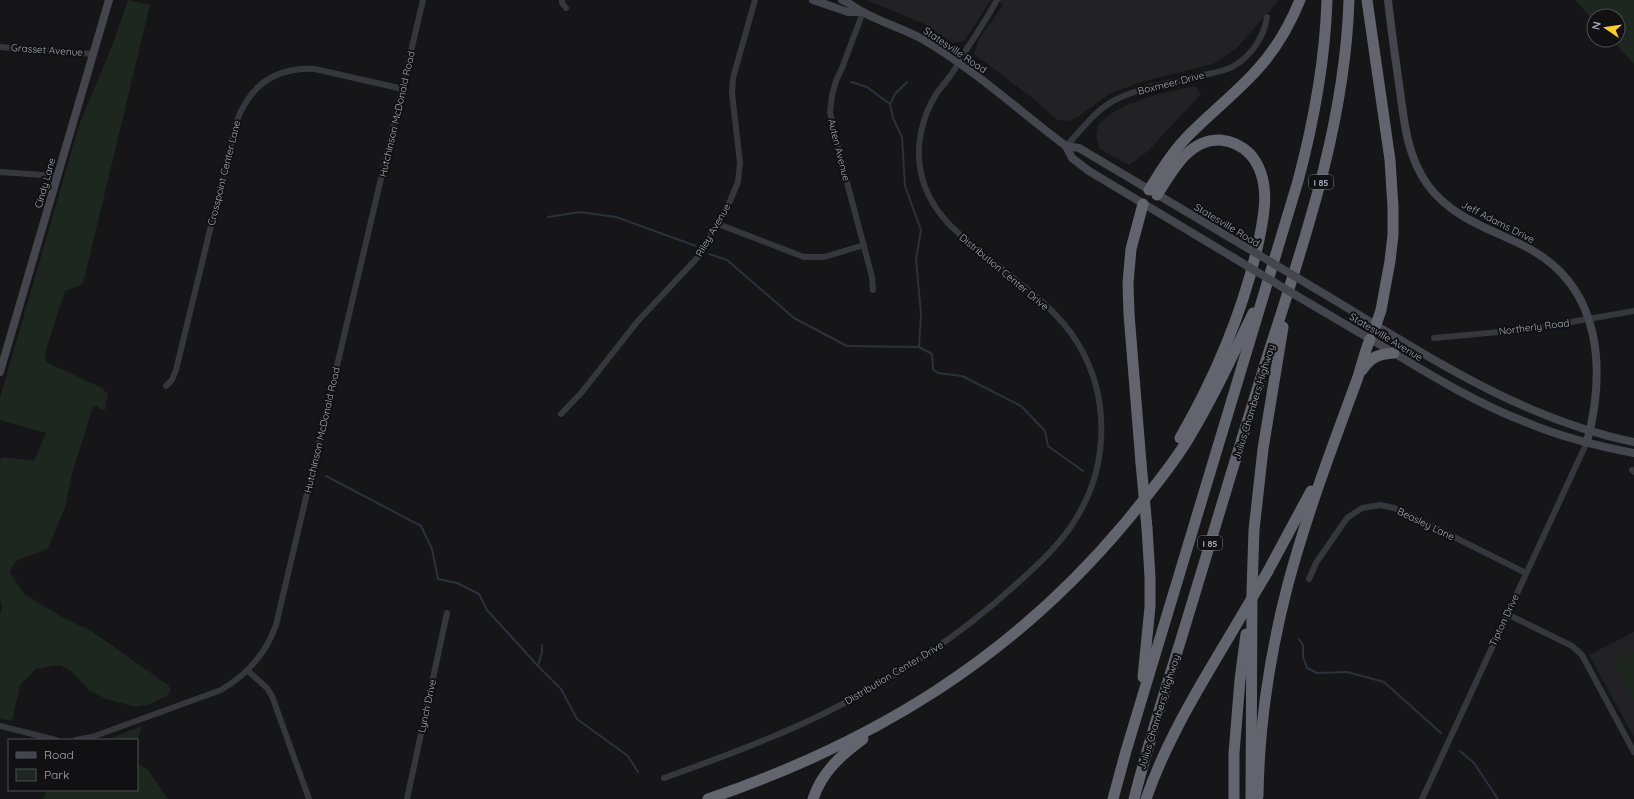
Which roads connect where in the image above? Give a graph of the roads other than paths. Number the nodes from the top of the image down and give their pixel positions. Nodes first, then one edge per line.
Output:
1 (109, 0) edge
2 (423, 0) edge
3 (562, 0) edge
4 (755, 0) edge
5 (813, 0) edge
6 (842, 0) edge
7 (997, 0) edge
8 (1300, 0) edge
9 (1327, 0) edge
10 (1349, 0) edge
11 (1368, 0) edge
12 (1388, 0) edge
13 (566, 8) dead end
14 (863, 12) junction
15 (1267, 16) dead end
16 (0, 47) edge
17 (94, 54) junction
18 (958, 63) junction
19 (403, 89) junction
20 (1066, 146) junction
21 (0, 172) edge
22 (57, 176) junction
23 (1153, 193) junction
24 (1143, 204) junction
25 (718, 224) junction
26 (864, 245) junction
27 (1270, 276) junction
28 (1289, 288) junction
29 (873, 290) dead end
30 (1634, 312) edge
31 (1590, 320) junction
32 (1376, 325) junction
33 (1434, 338) dead end
34 (1370, 339) junction
35 (1394, 354) junction
36 (0, 372) edge
37 (1359, 374) junction
38 (166, 386) dead end
39 (561, 414) dead end
40 (1590, 431) junction
41 (1587, 442) junction
42 (1634, 442) edge
43 (1634, 453) edge
44 (1329, 455) junction
45 (1130, 516) junction
46 (1526, 572) junction
47 (1309, 579) dead end
48 (1252, 591) junction
49 (447, 613) dead end
50 (1507, 614) junction
51 (248, 671) junction
52 (1140, 704) junction
53 (881, 725) junction
54 (0, 726) edge
55 (52, 739) edge
56 (81, 739) edge
57 (1634, 752) edge
58 (664, 778) dead end
59 (309, 799) edge
60 (407, 799) edge
61 (708, 799) edge
62 (814, 799) edge
63 (1113, 799) edge
64 (1134, 799) edge
65 (1146, 799) edge
66 (1234, 799) edge
67 (1251, 799) edge
68 (1258, 799) edge
69 (1422, 799) edge

1 - 17 main road, Cindy Lane
2 - 19 street, Hutchinson McDonald Road
3 - 13 street
4 - 25 street, Riley Avenue
5 - 14 main road, Statesville Road
6 - 14 main road, Statesville Road
7 - 18 street, Distribution Center Drive
8 - 23 highway
9 - 27 highway, Julius Chambers Highway / I 85
10 - 28 highway, Julius Chambers Highway / I 85
11 - 32 highway
12 - 31 main road, Jeff Adams Drive
14 - 18 main road, Statesville Road
14 - 26 street, Auten Avenue
15 - 20 street, Boxmeer Drive
16 - 17 street, Grasset Avenue
17 - 22 main road, Cindy Lane
18 - 20 main road, Statesville Road
18 - 58 street, Distribution Center Drive
19 - 38 street, Crosspoint Center Lane
19 - 51 street, Hutchinson McDonald Road
20 - 23 main road, Statesville Road
20 - 24 main road, Statesville Road
21 - 22 street
22 - 36 main road, Cindy Lane
23 - 24 main road
23 - 32 main road, Statesville Road, bridge
23 - 45 highway
24 - 34 main road, Statesville Avenue, bridge
24 - 52 highway, bridge
25 - 26 street
25 - 39 street, Riley Avenue
26 - 29 street, Auten Avenue
27 - 45 highway
27 - 52 highway, Julius Chambers Highway / I 85
28 - 48 highway
28 - 64 highway, Julius Chambers Highway / I 85
30 - 31 street, Northerly Road
31 - 33 street, Northerly Road
31 - 40 main road, Jeff Adams Drive
32 - 34 main road
32 - 40 main road, Statesville Avenue
34 - 35 main road, Statesville Avenue
34 - 37 highway
35 - 37 highway
35 - 41 main road, Statesville Avenue
37 - 44 highway
40 - 41 main road, Jeff Adams Drive
40 - 42 main road, Statesville Avenue
41 - 43 main road, Statesville Avenue
41 - 46 street, Tipton Drive
44 - 65 highway, bridge
44 - 68 highway
45 - 53 highway
46 - 47 street, Beasley Lane
46 - 50 street, Tipton Drive
48 - 66 highway
48 - 67 highway
49 - 60 street, Lynch Drive
50 - 57 street
50 - 69 street, Tipton Drive
51 - 56 street, Hutchinson McDonald Road
51 - 59 street
52 - 63 highway, Julius Chambers Highway / I 85
53 - 61 highway
53 - 62 highway
54 - 55 street

